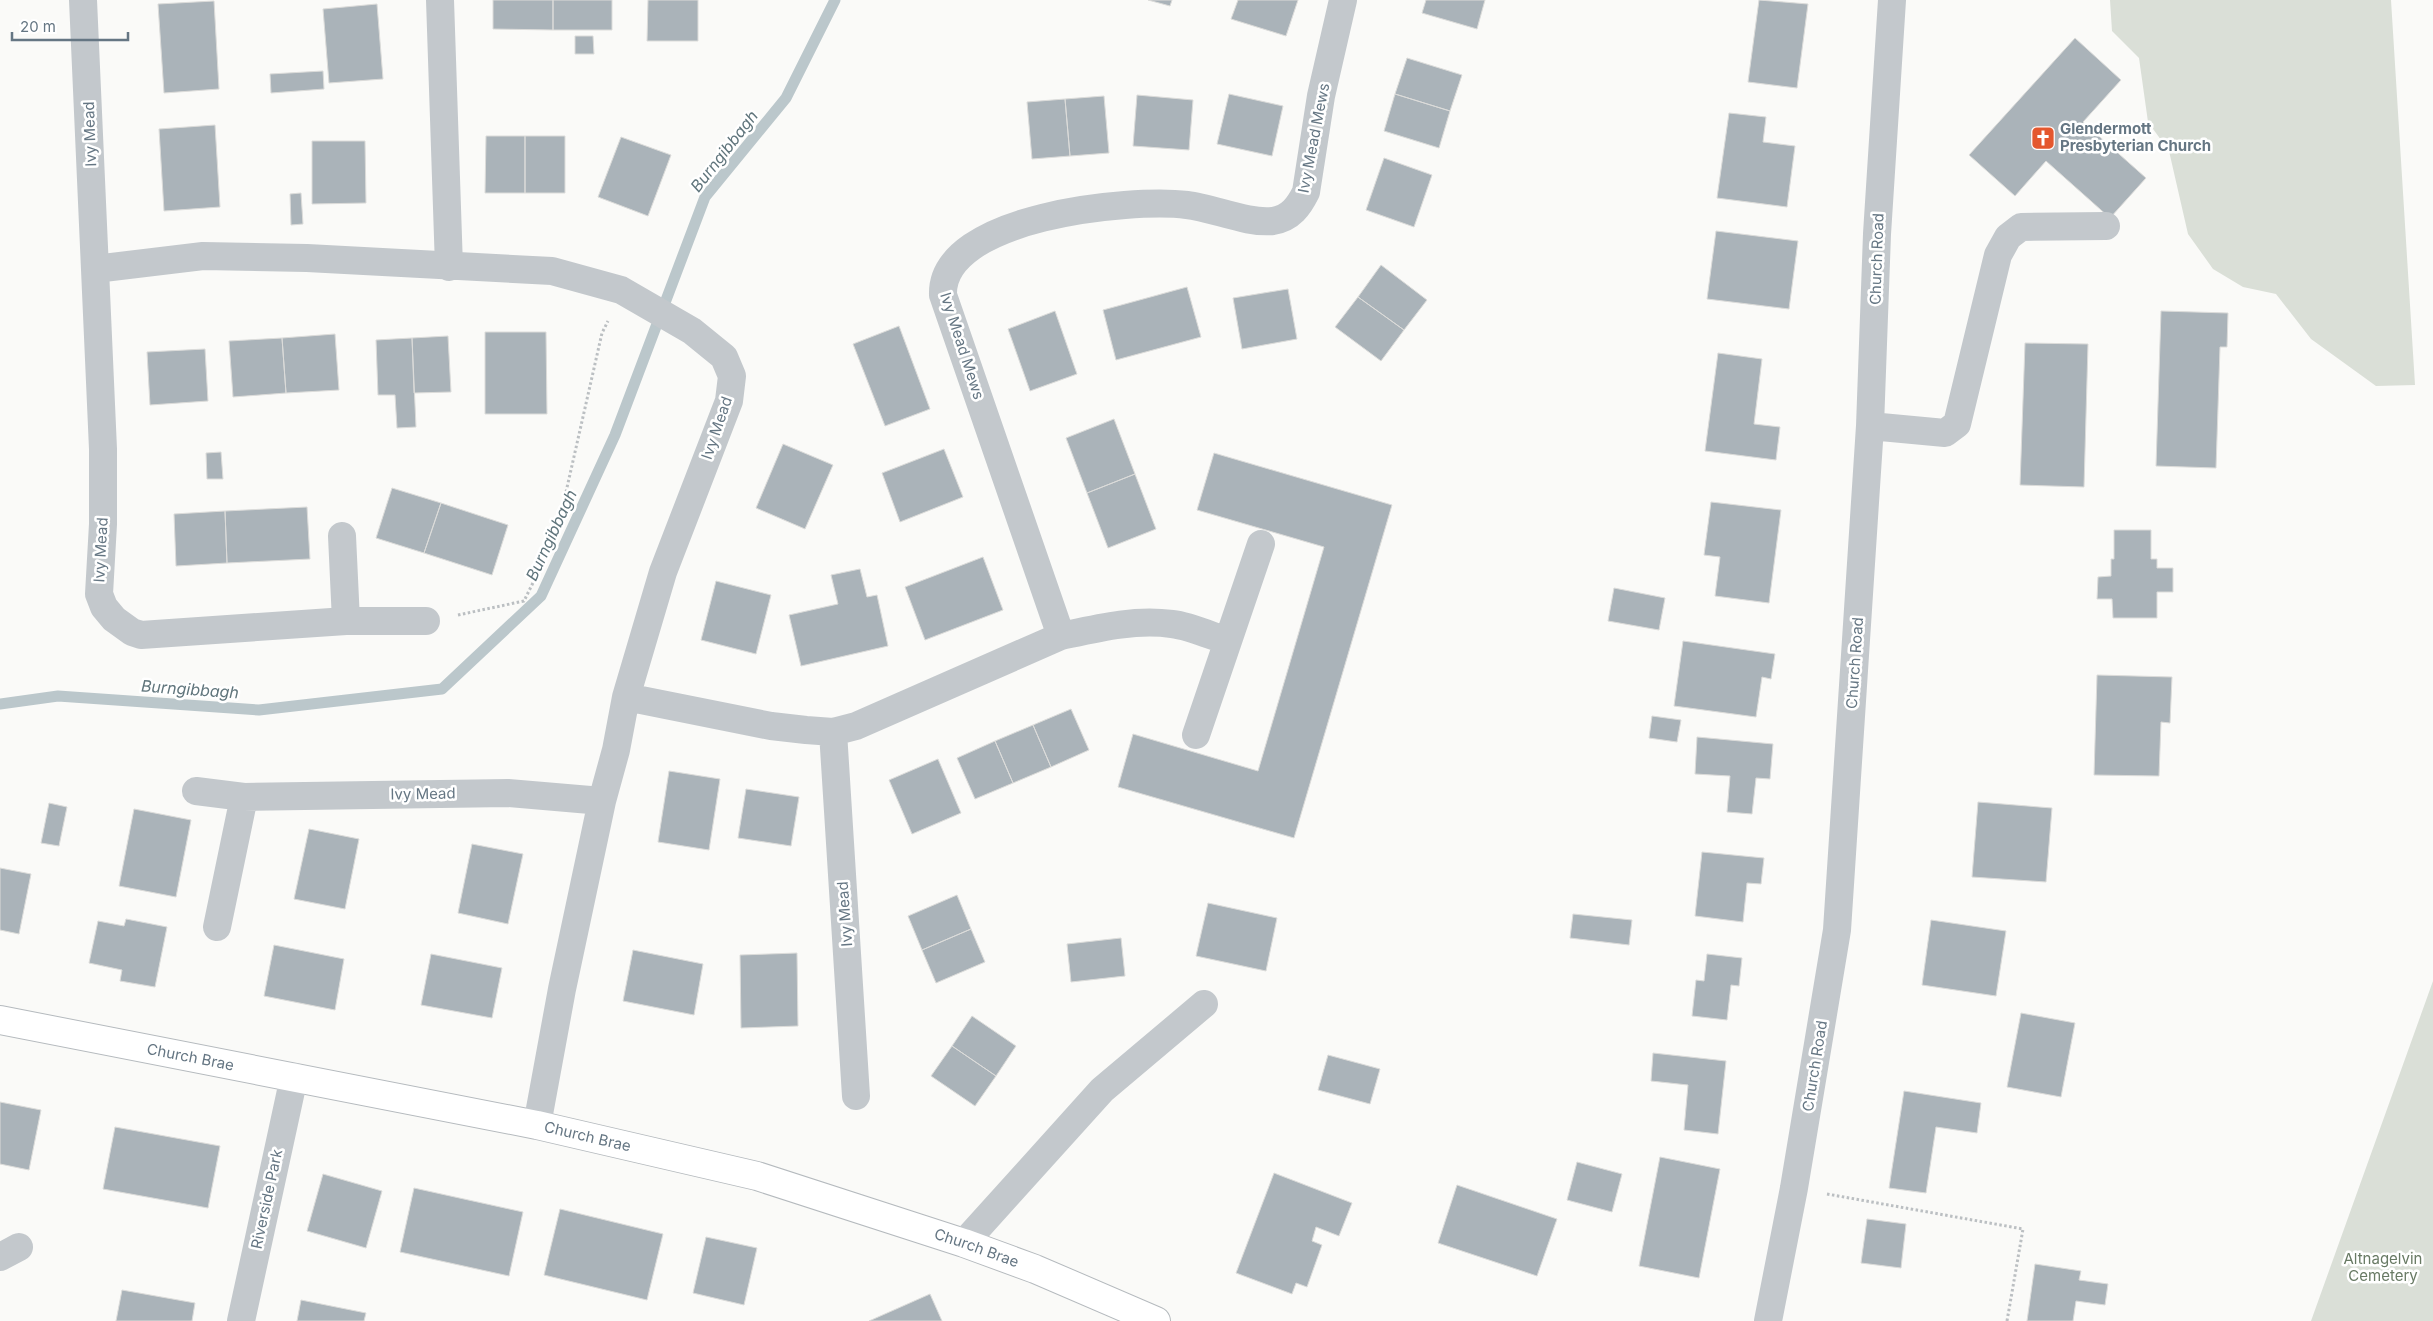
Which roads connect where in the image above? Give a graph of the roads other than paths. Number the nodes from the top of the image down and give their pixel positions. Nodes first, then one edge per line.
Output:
1 (84, 0) edge
2 (440, 0) edge
3 (1343, 0) edge
4 (1892, 0) edge
5 (2106, 226) dead end
6 (449, 267) junction
7 (95, 269) junction
8 (1870, 426) junction
9 (342, 536) dead end
10 (1261, 544) dead end
11 (346, 621) junction
12 (426, 621) road end
13 (1061, 636) junction
14 (1227, 641) junction
15 (626, 696) junction
16 (833, 732) junction
17 (1196, 735) dead end
18 (196, 791) dead end
19 (244, 797) junction
20 (602, 801) junction
21 (217, 927) dead end
22 (1204, 1004) dead end
23 (0, 1020) edge
24 (294, 1077) junction
25 (856, 1096) dead end
26 (537, 1125) junction
27 (964, 1243) junction
28 (240, 1321) edge
29 (1156, 1321) edge
30 (1768, 1321) edge

1 - 7 street, Ivy Mead
2 - 6 street
3 - 13 street, Ivy Mead Mews
4 - 8 street, Church Road
5 - 8 street
6 - 7 street, Ivy Mead
6 - 15 street, Ivy Mead
7 - 11 street, Ivy Mead
8 - 30 street, Church Road
9 - 11 street
10 - 14 street
11 - 12 street, Ivy Mead
13 - 14 street
13 - 16 street
14 - 17 street
15 - 16 street
15 - 20 street, Ivy Mead
16 - 25 street, Ivy Mead
18 - 19 street, Ivy Mead
19 - 20 street, Ivy Mead
19 - 21 street
20 - 26 street, Ivy Mead
22 - 27 street
23 - 24 main road, Church Brae
24 - 26 main road, Church Brae
24 - 28 street, Riverside Park
26 - 27 main road, Church Brae
27 - 29 main road, Church Brae

